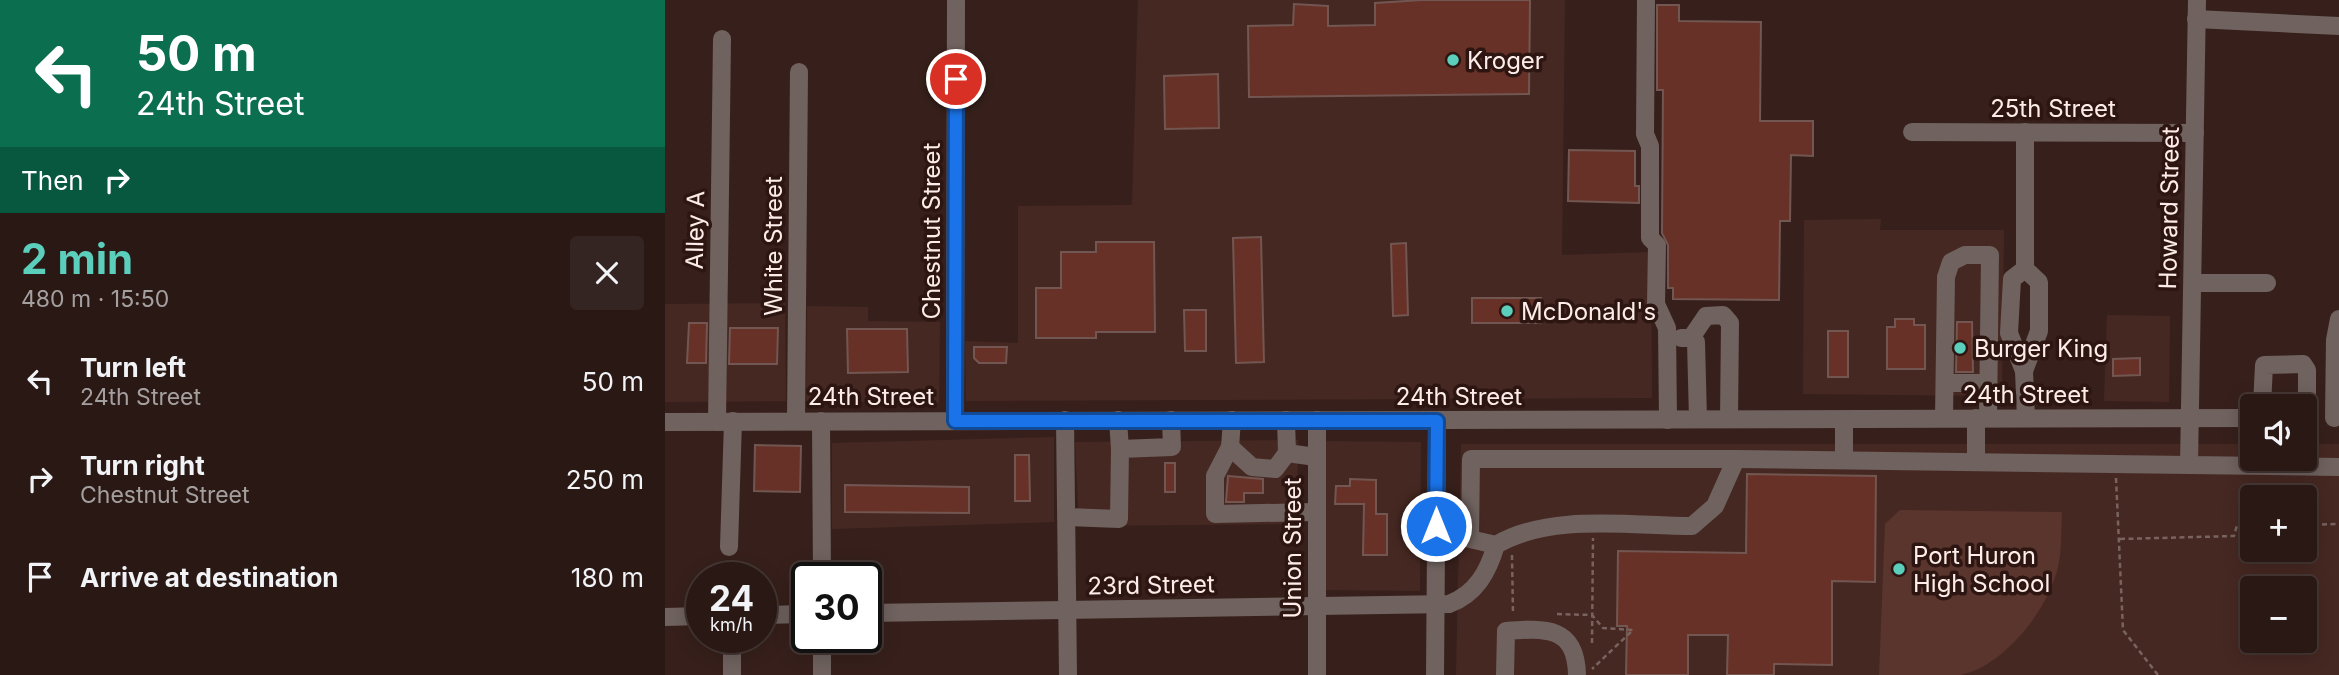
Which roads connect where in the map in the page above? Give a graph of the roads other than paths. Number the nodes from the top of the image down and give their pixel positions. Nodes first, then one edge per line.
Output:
1 (956, 0) edge
2 (1646, 0) edge
3 (2197, 0) edge
4 (2196, 19) junction
5 (2339, 26) edge
6 (722, 39) dead end
7 (799, 72) dead end
8 (1912, 132) dead end
9 (2025, 132) junction
10 (2195, 133) junction
11 (2025, 269) junction
12 (2193, 283) junction
13 (2267, 283) dead end
14 (2339, 319) edge
15 (1667, 338) junction
16 (1691, 338) junction
17 (2024, 372) junction
18 (2337, 376) edge
19 (1945, 383) junction
20 (1988, 383) junction
21 (2263, 394) edge
22 (2306, 394) edge
23 (2191, 417) junction
24 (1944, 418) junction
25 (1982, 418) junction
26 (2026, 418) junction
27 (2240, 418) edge
28 (2317, 418) edge
29 (2337, 418) edge
30 (1668, 419) junction
31 (1698, 419) junction
32 (1729, 419) junction
33 (1844, 419) junction
34 (1065, 420) junction
35 (1118, 420) junction
36 (1171, 420) junction
37 (1232, 420) junction
38 (1286, 420) junction
39 (1317, 420) junction
40 (725, 421) junction
41 (796, 421) junction
42 (821, 421) junction
43 (955, 421) junction
44 (1437, 421) junction
45 (665, 422) edge
46 (1230, 447) junction
47 (1119, 449) junction
48 (1287, 453) junction
49 (1316, 457) junction
50 (1736, 458) junction
51 (1844, 460) junction
52 (1976, 462) junction
53 (2189, 465) junction
54 (2339, 467) edge
55 (1315, 512) junction
56 (1067, 517) junction
57 (1504, 545) junction
58 (729, 547) dead end
59 (822, 562) edge
60 (1436, 605) junction
61 (1318, 607) junction
62 (1068, 610) junction
63 (882, 613) edge
64 (686, 616) edge
65 (665, 617) edge
66 (731, 653) edge
67 (822, 653) edge
68 (1584, 672) edge
69 (732, 675) edge
70 (822, 675) edge
71 (1068, 675) edge
72 (1317, 675) edge
73 (1435, 675) edge
74 (1505, 675) edge

1 - 43 street, Chestnut Street
2 - 15 street
3 - 4 street, Howard Street
4 - 5 street
4 - 10 street, Howard Street
6 - 40 street, Alley A
7 - 41 street, White Street
8 - 9 street, 25th Street
9 - 10 street, 25th Street
9 - 11 street
10 - 12 street, Howard Street
11 - 17 street
11 - 17 street
12 - 13 street
12 - 23 street, Howard Street
14 - 18 street
15 - 16 street
15 - 30 street
16 - 31 street
16 - 32 street
17 - 26 street
18 - 29 street
19 - 20 street
19 - 20 street
19 - 24 street
20 - 25 street
21 - 22 street
23 - 26 street, 24th Street
23 - 27 street, 24th Street
23 - 53 street, Howard Street
24 - 25 street, 24th Street
24 - 33 street, 24th Street
25 - 26 street, 24th Street
25 - 52 street
28 - 29 street
30 - 31 street, 24th Street
30 - 44 street, 24th Street
31 - 32 street, 24th Street
32 - 33 street, 24th Street
33 - 51 street
34 - 35 street, 24th Street
34 - 43 street, 24th Street
34 - 56 street
35 - 36 street, 24th Street
35 - 47 street
36 - 37 street, 24th Street
36 - 47 street
37 - 38 street, 24th Street
37 - 46 street
38 - 39 street, 24th Street
38 - 48 street
39 - 44 street, 24th Street
39 - 49 street, Union Street
40 - 41 street, 24th Street
40 - 45 street, 24th Street
40 - 58 street, Alley A
41 - 42 street, 24th Street
42 - 43 street, 24th Street
42 - 59 street
44 - 60 street
46 - 48 street
46 - 55 street
47 - 56 street
48 - 49 street
49 - 55 street, Union Street
50 - 51 street
50 - 57 street
50 - 57 street
51 - 52 street
52 - 53 street
53 - 54 street
55 - 61 street, Union Street
56 - 62 street
57 - 60 street, 23rd Street
60 - 61 street, 23rd Street
60 - 73 street
61 - 62 street, 23rd Street
61 - 72 street, Union Street
62 - 63 street, 23rd Street
62 - 71 street
64 - 65 street
66 - 69 street
67 - 70 street
68 - 74 street

